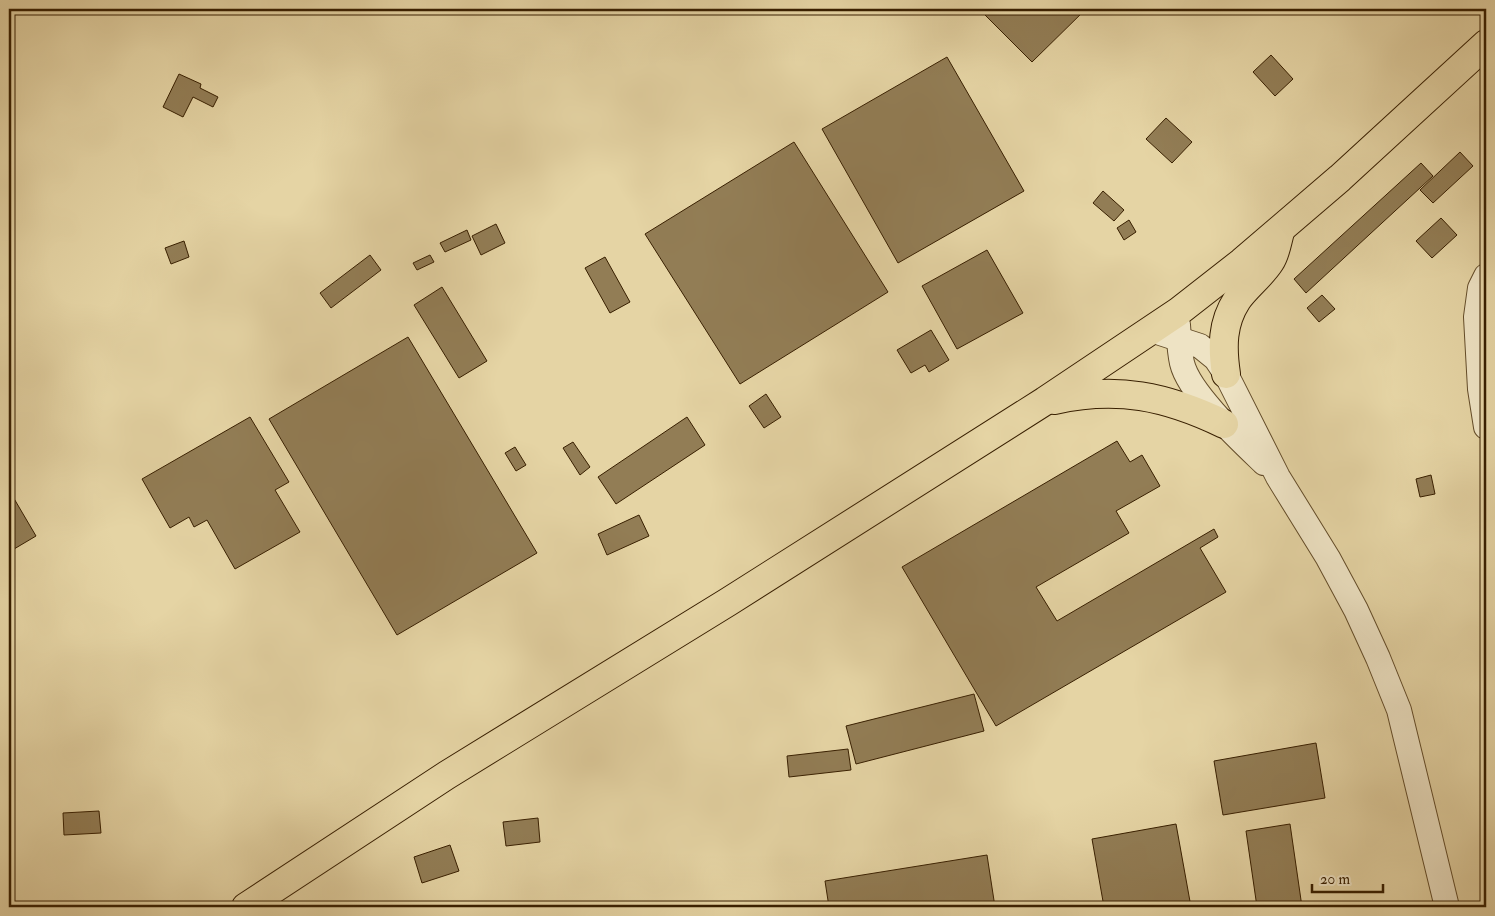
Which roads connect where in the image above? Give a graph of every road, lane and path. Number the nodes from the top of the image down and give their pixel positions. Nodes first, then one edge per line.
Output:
1 (1486, 44) edge
2 (1280, 230) junction
3 (1486, 276) edge
4 (1178, 312) junction
5 (1151, 330) junction
6 (1179, 338) junction
7 (1226, 374) junction
8 (1045, 402) junction
9 (1224, 424) junction
10 (1486, 427) edge
11 (1278, 476) junction
12 (246, 907) edge
13 (1447, 907) edge

1 - 2 main road
2 - 4 main road
2 - 7 main road
3 - 10 street
4 - 5 main road
4 - 6 street
5 - 6 street
5 - 8 main road
6 - 7 street
6 - 9 street
7 - 11 street
8 - 9 main road
8 - 12 main road
9 - 11 street
11 - 13 street

